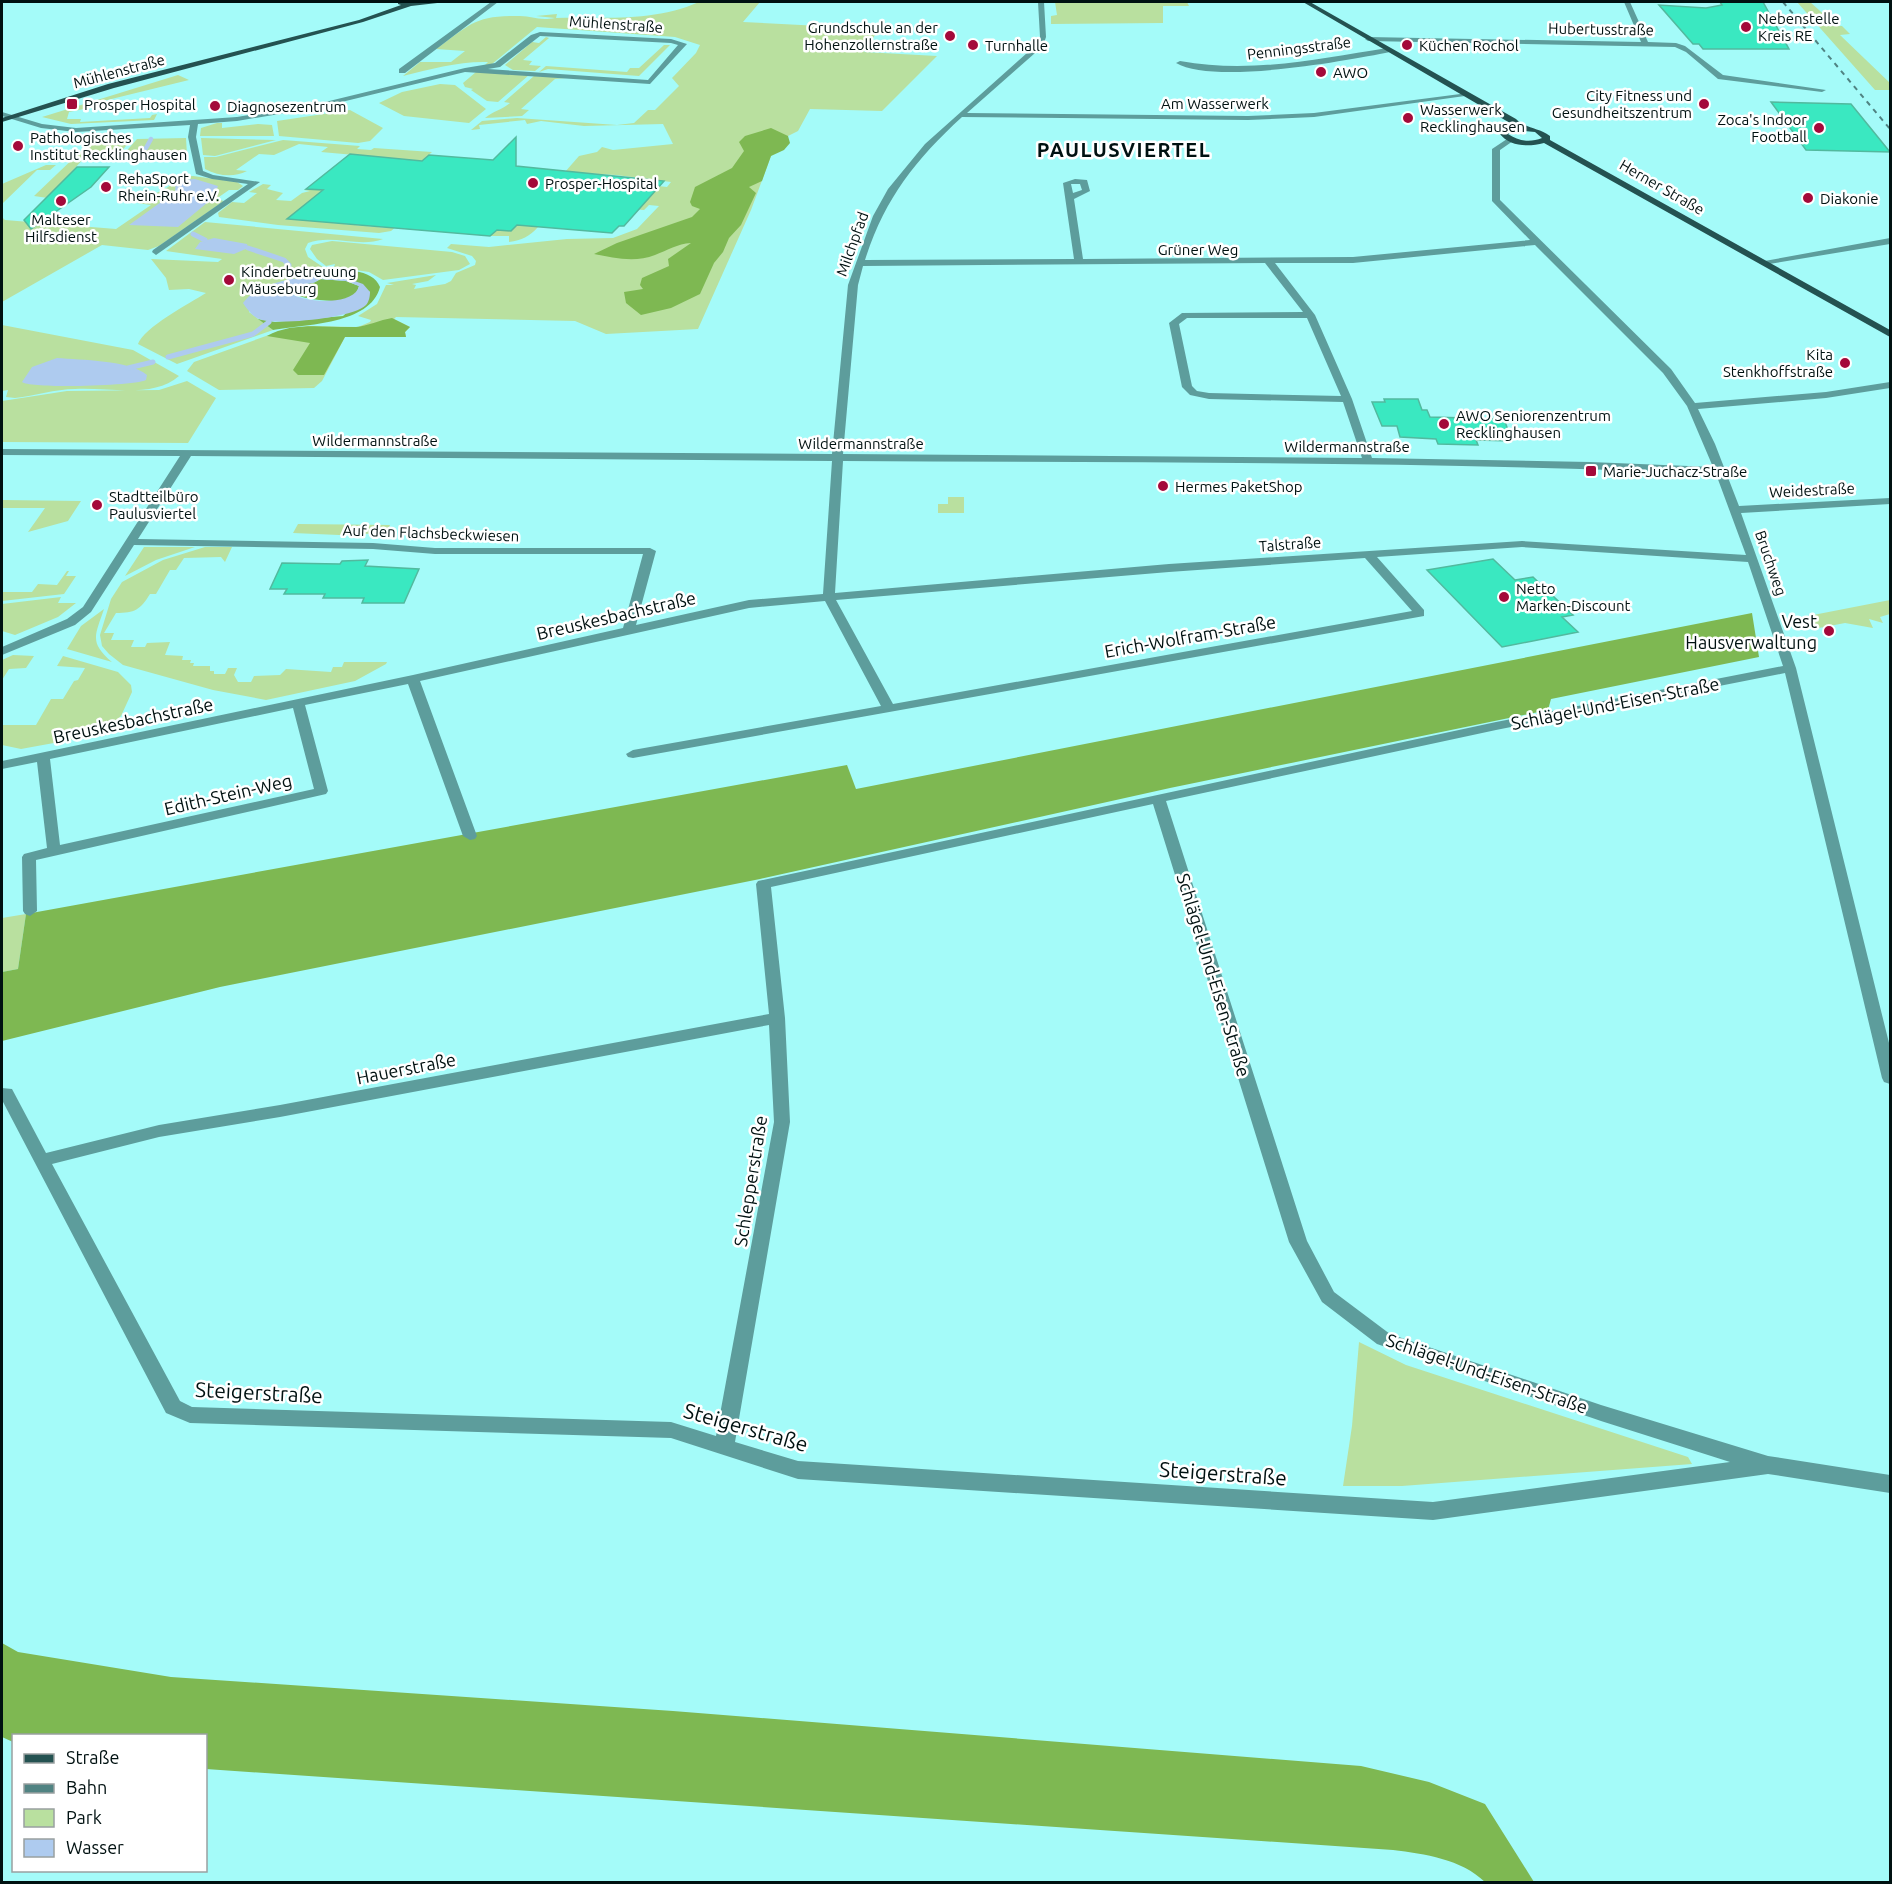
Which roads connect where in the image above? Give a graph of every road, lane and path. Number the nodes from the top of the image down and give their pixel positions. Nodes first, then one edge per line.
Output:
1 (397, 2) edge
2 (443, 2) edge
3 (495, 2) edge
4 (1041, 2) edge
5 (1306, 2) edge
6 (1627, 2) edge
7 (1315, 4) edge
8 (408, 5) junction
9 (1368, 39) junction
10 (1645, 44) junction
11 (1387, 50) junction
12 (1180, 63) dead end
13 (475, 70) junction
14 (402, 71) dead end
15 (1822, 90) dead end
16 (1468, 95) junction
17 (960, 116) junction
18 (4, 117) edge
19 (194, 123) junction
20 (1521, 128) junction
21 (1510, 140) junction
22 (1545, 140) junction
23 (1070, 197) dead end
24 (1890, 241) edge
25 (1535, 242) junction
26 (156, 252) dead end
27 (1269, 262) junction
28 (1763, 262) junction
29 (860, 263) junction
30 (1079, 263) junction
31 (1310, 315) junction
32 (1890, 334) edge
33 (1890, 385) edge
34 (1347, 399) junction
35 (1692, 406) junction
36 (2, 452) edge
37 (188, 453) junction
38 (837, 458) junction
39 (1368, 461) junction
40 (1720, 471) junction
41 (1890, 501) edge
42 (1734, 510) junction
43 (130, 542) junction
44 (1368, 554) junction
45 (1753, 559) junction
46 (829, 598) junction
47 (629, 630) junction
48 (2, 651) edge
49 (1790, 668) junction
50 (413, 679) junction
51 (298, 704) junction
52 (889, 710) junction
53 (633, 754) dead end
54 (43, 757) junction
55 (2, 765) edge
56 (1158, 798) junction
57 (470, 836) dead end
58 (54, 851) junction
59 (763, 884) joint
60 (30, 912) dead end
61 (777, 1018) junction
62 (1890, 1078) edge
63 (6, 1093) dead end
64 (42, 1160) junction
65 (724, 1446) junction
66 (1768, 1465) junction
67 (1890, 1484) edge

1 - 8 main road
2 - 8 main road
3 - 14 street
4 - 17 street, Milchpfad
5 - 7 main road
6 - 10 street
7 - 9 main road
8 - 18 main road, Mühlenstraße
9 - 10 street, Hubertusstraße
9 - 11 main road
10 - 15 street, Hubertusstraße
11 - 12 street, Penningsstraße
11 - 16 main road
13 - 13 street, Mühlenstraße
13 - 19 street, Mühlenstraße
16 - 17 street, Am Wasserwerk
16 - 20 main road
17 - 29 street, Milchpfad
18 - 19 street, Mühlenstraße
19 - 26 street
20 - 21 main road
20 - 22 main road, Herner Straße
21 - 22 main road
21 - 25 street, Bruchweg
22 - 28 main road, Herner Straße
23 - 30 street
24 - 28 street
25 - 27 street, Grüner Weg
25 - 35 street, Bruchweg
27 - 30 street, Grüner Weg
27 - 31 street
28 - 32 main road, Herner Straße
29 - 30 street, Grüner Weg
29 - 38 street, Milchpfad
31 - 34 street
31 - 34 street
33 - 35 street
34 - 39 street
35 - 40 street, Bruchweg
36 - 37 street, Wildermannstraße
37 - 38 street, Wildermannstraße
37 - 43 street
38 - 39 street, Wildermannstraße
38 - 46 street, Milchpfad
39 - 40 street, Wildermannstraße
40 - 42 street, Bruchweg
41 - 42 street, Weidestraße
42 - 45 street, Bruchweg
43 - 47 street, Auf den Flachsbeckwiesen
43 - 48 street
44 - 45 street, Talstraße
44 - 46 street, Talstraße
44 - 52 street, Erich-Wolfram-Straße
45 - 49 street, Bruchweg
46 - 47 street, Breuskesbachstraße
46 - 52 street
47 - 50 street, Breuskesbachstraße
49 - 56 street, Schlägel-Und-Eisen-Straße
49 - 62 street, Bruchweg
50 - 51 street, Breuskesbachstraße
50 - 57 street
51 - 54 street, Breuskesbachstraße
51 - 58 street, Edith-Stein-Weg
52 - 53 street, Erich-Wolfram-Straße
54 - 55 street, Breuskesbachstraße
54 - 58 street
56 - 59 street, Schlägel-Und-Eisen-Straße
56 - 66 street, Schlägel-Und-Eisen-Straße
58 - 60 street, Edith-Stein-Weg
59 - 61 street, Schlepperstraße
61 - 64 street, Hauerstraße
61 - 65 street, Schlepperstraße
63 - 64 street, Steigerstraße
64 - 65 street, Steigerstraße
65 - 66 street, Steigerstraße
66 - 67 street, Schlägel-Und-Eisen-Straße

